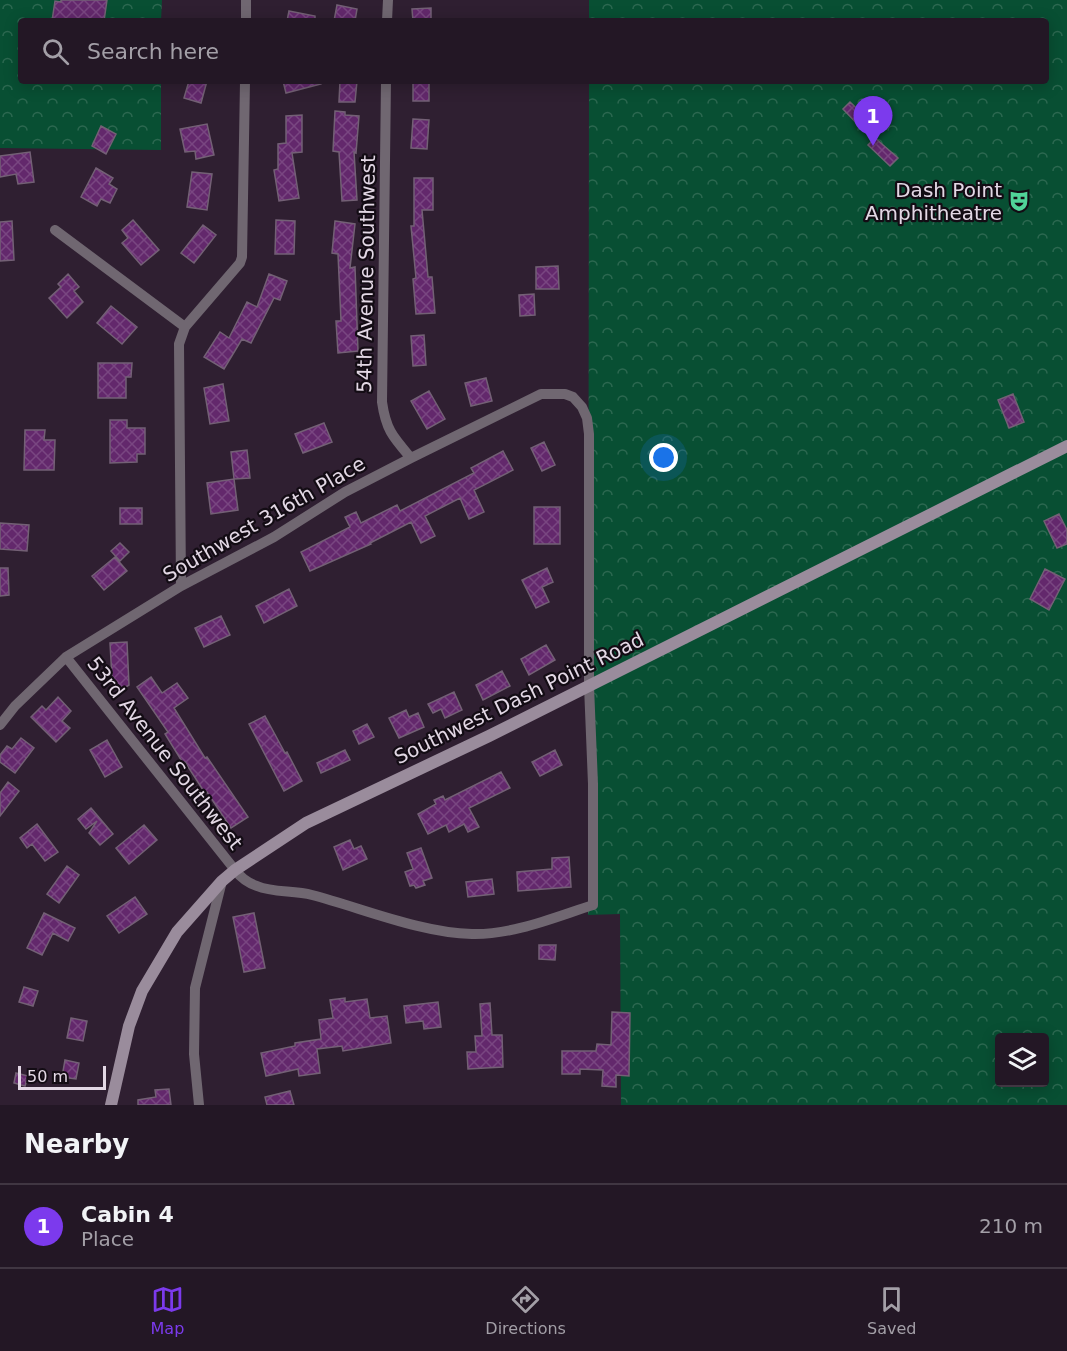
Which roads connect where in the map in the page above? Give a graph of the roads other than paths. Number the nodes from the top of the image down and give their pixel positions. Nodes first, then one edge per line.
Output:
1 (246, 0) edge
2 (387, 0) edge
3 (246, 18) edge
4 (387, 18) edge
5 (245, 84) edge
6 (386, 84) edge
7 (55, 230) dead end
8 (185, 327) junction
9 (1067, 446) edge
10 (411, 458) junction
11 (181, 586) junction
12 (66, 657) junction
13 (589, 686) junction
14 (0, 725) edge
15 (235, 870) junction
16 (222, 881) junction
17 (111, 1105) edge
18 (199, 1105) edge

1 - 3 street
2 - 4 street
5 - 8 street
6 - 10 street, 54th Avenue Southwest
7 - 8 street
8 - 11 street
9 - 13 main road, Southwest Dash Point Road
10 - 11 street, Southwest 316th Place
10 - 13 street, Southwest 316th Place
11 - 12 street, Southwest 316th Place
12 - 14 street, Southwest 316th Place
12 - 15 street, 53rd Avenue Southwest
13 - 15 main road, Southwest Dash Point Road
13 - 15 street, 53rd Avenue Southwest
15 - 16 main road, Southwest Dash Point Road
16 - 17 main road, Southwest Dash Point Road
16 - 18 street, 53rd Avenue Southwest

